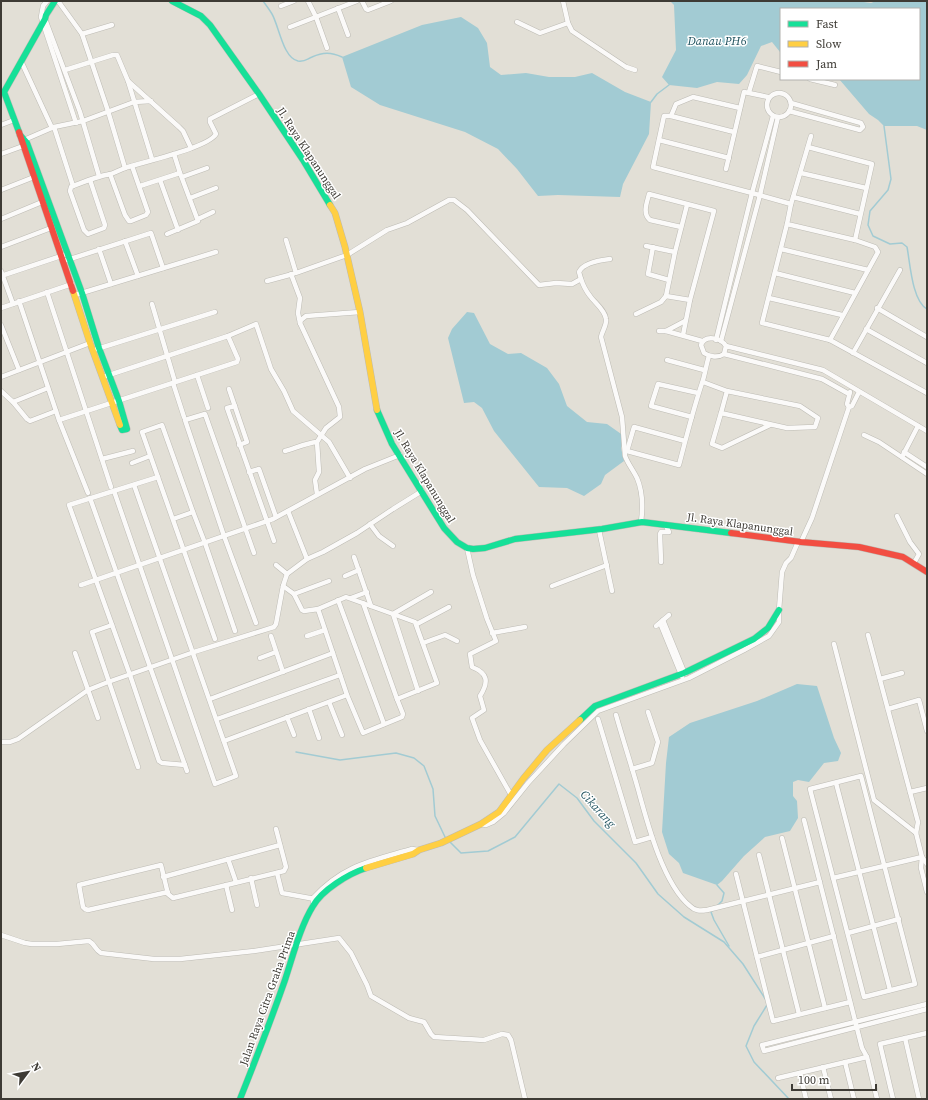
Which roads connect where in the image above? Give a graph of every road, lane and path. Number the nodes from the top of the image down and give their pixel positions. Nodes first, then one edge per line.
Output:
1 (47, 1) edge
2 (57, 1) edge
3 (172, 1) edge
4 (294, 1) edge
5 (308, 1) edge
6 (357, 1) edge
7 (362, 1) edge
8 (391, 1) edge
9 (563, 1) edge
10 (281, 6) dead end
11 (338, 8) junction
12 (316, 17) junction
13 (44, 21) junction
14 (517, 22) dead end
15 (568, 24) junction
16 (112, 25) dead end
17 (290, 27) dead end
18 (82, 34) junction
19 (348, 35) dead end
20 (327, 48) dead end
21 (21, 61) junction
22 (91, 63) junction
23 (65, 70) junction
24 (636, 70) dead end
25 (780, 72) edge
26 (814, 80) edge
27 (128, 81) junction
28 (835, 85) dead end
29 (2, 90) edge
30 (749, 92) junction
31 (259, 94) junction
32 (768, 97) junction
33 (134, 102) junction
34 (151, 102) junction
35 (791, 103) junction
36 (740, 108) junction
37 (789, 111) junction
38 (108, 112) junction
39 (671, 116) junction
40 (776, 117) junction
41 (14, 120) junction
42 (83, 121) junction
43 (76, 123) junction
44 (1, 125) edge
45 (53, 127) junction
46 (734, 132) junction
47 (811, 136) dead end
48 (659, 140) junction
49 (22, 141) junction
50 (808, 147) junction
51 (191, 148) junction
52 (1, 154) edge
53 (174, 154) junction
54 (729, 158) junction
55 (152, 159) junction
56 (132, 166) junction
57 (125, 168) junction
58 (208, 168) dead end
59 (726, 169) dead end
60 (801, 173) junction
61 (110, 174) junction
62 (181, 175) junction
63 (100, 176) junction
64 (34, 177) junction
65 (90, 180) junction
66 (160, 180) junction
67 (73, 186) junction
68 (140, 186) junction
69 (216, 188) dead end
70 (866, 188) junction
71 (1, 190) edge
72 (752, 193) junction
73 (760, 196) junction
74 (793, 197) junction
75 (190, 198) junction
76 (42, 202) junction
77 (791, 204) junction
78 (687, 205) junction
79 (213, 212) dead end
80 (860, 214) junction
81 (1, 219) edge
82 (198, 219) junction
83 (787, 224) junction
84 (681, 227) junction
85 (51, 228) junction
86 (178, 230) junction
87 (167, 234) dead end
88 (286, 240) dead end
89 (855, 240) junction
90 (125, 241) junction
91 (646, 246) dead end
92 (1, 247) edge
93 (653, 247) junction
94 (781, 249) junction
95 (99, 250) junction
96 (216, 252) dead end
97 (675, 252) junction
98 (347, 255) junction
99 (65, 258) junction
100 (610, 259) dead end
101 (163, 268) junction
102 (868, 270) junction
103 (900, 270) dead end
104 (296, 273) junction
105 (775, 273) junction
106 (1, 274) edge
107 (291, 274) junction
108 (138, 276) junction
109 (580, 279) junction
110 (669, 280) junction
111 (267, 281) dead end
112 (72, 284) junction
113 (110, 284) junction
114 (46, 292) junction
115 (855, 292) junction
116 (79, 294) junction
117 (666, 296) junction
118 (769, 298) junction
119 (690, 300) junction
120 (19, 301) junction
121 (12, 304) junction
122 (152, 304) dead end
123 (1, 308) edge
124 (877, 308) junction
125 (215, 312) dead end
126 (360, 312) junction
127 (636, 314) dead end
128 (842, 315) junction
129 (685, 321) junction
130 (300, 322) junction
131 (1, 325) edge
132 (159, 329) junction
133 (866, 329) junction
134 (659, 331) dead end
135 (666, 331) junction
136 (683, 335) junction
137 (228, 336) junction
138 (927, 337) edge
139 (719, 340) junction
140 (830, 340) junction
141 (702, 341) junction
142 (90, 343) junction
143 (726, 346) junction
144 (96, 349) junction
145 (66, 352) junction
146 (853, 353) junction
147 (724, 354) junction
148 (167, 356) junction
149 (709, 356) junction
150 (667, 360) dead end
151 (39, 362) junction
152 (927, 363) edge
153 (19, 370) junction
154 (704, 370) junction
155 (197, 375) junction
156 (106, 376) junction
157 (1, 377) edge
158 (703, 382) junction
159 (174, 383) junction
160 (48, 388) junction
161 (852, 388) junction
162 (229, 389) dead end
163 (1, 391) edge
164 (727, 391) junction
165 (858, 392) junction
166 (698, 393) junction
167 (927, 393) edge
168 (849, 394) junction
169 (119, 401) junction
170 (13, 402) junction
171 (112, 403) junction
172 (235, 406) junction
173 (849, 407) junction
174 (208, 408) dead end
175 (56, 411) junction
176 (86, 412) junction
177 (721, 413) junction
178 (184, 417) dead end
179 (692, 417) junction
180 (58, 420) junction
181 (770, 425) junction
182 (918, 426) junction
183 (927, 431) edge
184 (322, 435) junction
185 (864, 435) dead end
186 (686, 441) junction
187 (317, 442) junction
188 (239, 445) junction
189 (132, 450) dead end
190 (285, 451) dead end
191 (400, 455) junction
192 (903, 455) junction
193 (150, 456) junction
194 (102, 459) junction
195 (132, 463) dead end
196 (927, 466) edge
197 (249, 472) junction
198 (927, 474) edge
199 (158, 477) junction
200 (350, 478) junction
201 (134, 485) junction
202 (112, 489) junction
203 (422, 491) junction
204 (317, 494) junction
205 (89, 496) junction
206 (288, 510) junction
207 (193, 512) junction
208 (897, 516) dead end
209 (276, 517) junction
210 (172, 519) junction
211 (266, 521) junction
212 (641, 522) junction
213 (370, 524) junction
214 (665, 524) junction
215 (245, 528) junction
216 (599, 530) junction
217 (224, 536) junction
218 (274, 542) dead end
219 (800, 542) junction
220 (205, 543) junction
221 (393, 546) dead end
222 (467, 548) junction
223 (183, 550) junction
224 (254, 553) dead end
225 (354, 557) dead end
226 (160, 558) junction
227 (307, 559) junction
228 (661, 562) dead end
229 (914, 563) junction
230 (276, 565) dead end
231 (607, 565) junction
232 (139, 566) junction
233 (359, 570) junction
234 (927, 572) edge
235 (116, 573) junction
236 (287, 574) junction
237 (345, 576) dead end
238 (96, 580) junction
239 (329, 581) dead end
240 (82, 585) dead end
241 (283, 586) junction
242 (552, 586) dead end
243 (612, 591) dead end
244 (366, 592) junction
245 (431, 592) dead end
246 (294, 594) junction
247 (351, 598) junction
248 (338, 600) junction
249 (363, 603) junction
250 (371, 606) junction
251 (449, 607) dead end
252 (318, 609) junction
253 (779, 610) joint
254 (392, 614) junction
255 (669, 615) dead end
256 (256, 623) dead end
257 (417, 624) junction
258 (112, 625) junction
259 (525, 627) dead end
260 (325, 630) junction
261 (235, 631) dead end
262 (492, 633) junction
263 (868, 635) dead end
264 (271, 636) dead end
265 (307, 636) dead end
266 (215, 639) dead end
267 (457, 641) dead end
268 (424, 643) junction
269 (834, 644) dead end
270 (194, 652) junction
271 (276, 652) junction
272 (75, 653) dead end
273 (333, 654) junction
274 (260, 658) dead end
275 (172, 660) junction
276 (150, 667) junction
277 (283, 672) junction
278 (902, 673) dead end
279 (130, 675) junction
280 (340, 675) junction
281 (684, 677) junction
282 (880, 679) junction
283 (108, 682) junction
284 (88, 690) junction
285 (418, 691) junction
286 (347, 695) junction
287 (210, 699) junction
288 (397, 699) junction
289 (329, 702) junction
290 (309, 709) junction
291 (888, 709) junction
292 (648, 712) dead end
293 (616, 715) dead end
294 (288, 717) junction
295 (98, 718) dead end
296 (217, 719) junction
297 (598, 719) dead end
298 (384, 724) junction
299 (567, 731) junction
300 (927, 731) edge
301 (294, 735) dead end
302 (342, 735) dead end
303 (572, 736) junction
304 (319, 738) dead end
305 (224, 741) junction
306 (1, 742) edge
307 (185, 765) junction
308 (138, 767) dead end
309 (632, 769) junction
310 (187, 771) dead end
311 (836, 783) junction
312 (927, 788) edge
313 (910, 792) junction
314 (511, 795) junction
315 (804, 820) dead end
316 (481, 824) junction
317 (276, 829) dead end
318 (916, 832) junction
319 (652, 837) junction
320 (782, 838) dead end
321 (280, 845) junction
322 (759, 855) dead end
323 (922, 856) junction
324 (228, 859) junction
325 (927, 864) edge
326 (885, 866) junction
327 (859, 872) junction
328 (277, 873) junction
329 (736, 874) dead end
330 (163, 876) junction
331 (251, 878) junction
332 (833, 878) junction
333 (236, 882) junction
334 (820, 882) junction
335 (226, 884) junction
336 (795, 888) junction
337 (168, 892) junction
338 (927, 892) edge
339 (769, 895) junction
340 (315, 901) junction
341 (743, 901) junction
342 (257, 905) dead end
343 (232, 910) dead end
344 (899, 919) junction
345 (873, 926) junction
346 (848, 933) junction
347 (1, 935) edge
348 (834, 936) junction
349 (808, 943) junction
350 (296, 945) junction
351 (783, 950) junction
352 (757, 957) junction
353 (890, 990) junction
354 (850, 1002) junction
355 (927, 1004) edge
356 (825, 1008) junction
357 (927, 1009) edge
358 (799, 1014) junction
359 (855, 1022) junction
360 (857, 1027) junction
361 (927, 1033) edge
362 (905, 1038) junction
363 (867, 1057) junction
364 (845, 1062) junction
365 (823, 1067) junction
366 (800, 1073) junction
367 (778, 1078) dead end
368 (240, 1099) edge
369 (525, 1099) edge
370 (806, 1099) edge
371 (831, 1099) edge
372 (854, 1099) edge
373 (877, 1099) edge
374 (893, 1099) edge
375 (919, 1099) edge

1 - 13 street
2 - 13 street
2 - 18 street
3 - 31 street, Jl. Raya Klapanunggal
4 - 10 street
5 - 12 street
6 - 11 street
7 - 8 street
9 - 15 street
11 - 12 street
11 - 19 street
12 - 17 street
12 - 20 street
13 - 21 street
13 - 23 street
13 - 43 street
14 - 15 street
15 - 24 street
16 - 18 street
18 - 22 street
21 - 29 street
21 - 45 street
22 - 23 street
22 - 27 street
22 - 38 street
23 - 42 street
25 - 30 street
26 - 28 street
27 - 33 street
27 - 34 street
29 - 41 street
30 - 32 street
30 - 36 street
31 - 51 street
31 - 98 street, Jl. Raya Klapanunggal
32 - 35 street
32 - 40 street
33 - 34 street
33 - 38 street
33 - 55 street
34 - 51 street
35 - 37 street
35 - 37 street
36 - 39 street
36 - 46 street
37 - 40 street
38 - 42 street
38 - 57 street
39 - 46 street
39 - 48 street
40 - 72 street
40 - 73 street
41 - 44 street
41 - 49 street
42 - 43 street
42 - 63 street
43 - 45 street
45 - 49 street
45 - 67 street
46 - 54 street
47 - 50 street
48 - 54 street
48 - 72 street
49 - 52 street
49 - 64 street
49 - 99 street
50 - 60 street
50 - 70 street
51 - 53 street
53 - 55 street
53 - 62 street
54 - 59 street
55 - 56 street
56 - 57 street
56 - 68 street
57 - 61 street
58 - 62 street
60 - 70 street
60 - 74 street
61 - 63 street
61 - 68 street
62 - 66 street
62 - 75 street
63 - 65 street
64 - 71 street
64 - 76 street
65 - 67 street
65 - 67 street
66 - 68 street
66 - 86 street
69 - 75 street
70 - 80 street
72 - 73 street
72 - 139 street
73 - 77 street
73 - 139 street
74 - 77 street
74 - 80 street
75 - 82 street
76 - 81 street
76 - 85 street
77 - 83 street
78 - 84 street
78 - 84 street
78 - 119 street
79 - 82 street
80 - 89 street
82 - 86 street
83 - 89 street
83 - 94 street
84 - 97 street
85 - 92 street
85 - 99 street
86 - 87 street
88 - 104 street
89 - 102 street
90 - 95 street
90 - 101 street
90 - 108 street
91 - 93 street
93 - 97 street
93 - 110 street
94 - 102 street
94 - 105 street
95 - 99 street
95 - 113 street
96 - 101 street
97 - 110 street
98 - 104 street
98 - 109 street
98 - 126 street, Jl. Raya Klapanunggal
99 - 106 street
99 - 112 street
99 - 116 street
100 - 109 street
101 - 108 street
102 - 115 street
103 - 124 street
104 - 107 street
105 - 115 street
105 - 118 street
106 - 121 street
107 - 111 street
107 - 130 street
108 - 113 street
109 - 212 street
110 - 117 street
112 - 114 street
112 - 116 street
113 - 116 street
114 - 120 street
114 - 145 street
115 - 128 street
116 - 142 street
116 - 144 street
117 - 119 street
117 - 127 street
118 - 128 street
118 - 140 street
119 - 129 street
120 - 121 street
120 - 151 street
121 - 123 street
122 - 132 street
124 - 133 street
124 - 138 street
125 - 132 street
126 - 130 street
126 - 191 street, Jl. Raya Klapanunggal
128 - 140 street
129 - 135 street
129 - 136 street
130 - 184 street
131 - 153 street
132 - 144 street
132 - 148 street
133 - 146 street
133 - 152 street
134 - 135 street
135 - 136 street
136 - 141 street
137 - 148 street
137 - 155 street
137 - 184 street
139 - 141 street
139 - 143 street
140 - 146 street
141 - 149 street
142 - 144 street
142 - 145 street
143 - 147 street
143 - 161 street
144 - 156 street
145 - 151 street
145 - 176 street
146 - 167 street
147 - 149 street
147 - 168 street
148 - 156 street
148 - 159 street
149 - 154 street
150 - 154 street
151 - 153 street
151 - 160 street
153 - 157 street
154 - 158 street
155 - 159 street
155 - 174 street
156 - 169 street
156 - 171 street
158 - 164 street
158 - 166 street
159 - 169 street
159 - 178 street
160 - 170 street
160 - 175 street
161 - 165 street
161 - 168 street
162 - 172 street
163 - 170 street
164 - 177 street
164 - 181 street
165 - 173 street
165 - 182 street
166 - 179 street
166 - 179 street
168 - 173 street
169 - 171 street
169 - 171 street
170 - 175 street
171 - 176 street
172 - 188 street
172 - 188 street
173 - 219 street
175 - 180 street
176 - 180 street
176 - 194 street
177 - 181 street
177 - 181 street
179 - 186 street
180 - 205 street
182 - 183 street
182 - 192 street
184 - 187 street
184 - 200 street
185 - 192 street
186 - 186 street
187 - 190 street
187 - 204 street
188 - 197 street
189 - 194 street
191 - 200 street
191 - 203 street, Jl. Raya Klapanunggal
192 - 196 street
192 - 198 street
193 - 195 street
193 - 199 street
193 - 207 street
194 - 202 street
197 - 209 street
197 - 211 street
199 - 201 street
199 - 210 street
200 - 204 street
201 - 202 street
201 - 226 street
202 - 205 street
202 - 232 street
203 - 213 street
203 - 222 street, Jl. Raya Klapanunggal
204 - 206 street
205 - 235 street
205 - 238 street
206 - 209 street
206 - 227 street
207 - 210 street
207 - 220 street
208 - 229 street
209 - 211 street
210 - 223 street
211 - 215 street
211 - 218 street
212 - 214 street, Jl. Raya Klapanunggal
212 - 216 street, Jl. Raya Klapanunggal
213 - 221 street
213 - 227 street
214 - 219 street, Jl. Raya Klapanunggal
214 - 228 street
215 - 217 street
215 - 217 street
215 - 224 street
216 - 222 street, Jl. Raya Klapanunggal
216 - 231 street
217 - 220 street
217 - 256 street
219 - 229 street, Jl. Raya Klapanunggal
219 - 253 street
220 - 223 street
220 - 261 street
222 - 262 street
223 - 226 street
223 - 266 street
225 - 233 street
226 - 232 street
226 - 270 street
227 - 236 street
229 - 234 street, Jl. Raya Klapanunggal
230 - 236 street
231 - 242 street
231 - 243 street
232 - 235 street
232 - 275 street
233 - 237 street
233 - 244 street
235 - 238 street
235 - 276 street
236 - 241 street
238 - 240 street
238 - 258 street
239 - 246 street
241 - 246 street
241 - 270 street
244 - 247 street
244 - 250 street
245 - 254 street
246 - 252 street
247 - 248 street
247 - 249 street
248 - 252 street
248 - 298 street
249 - 250 street
249 - 288 street
250 - 254 street
251 - 257 street
252 - 260 street
253 - 281 street
254 - 257 street
254 - 285 street
255 - 281 street
257 - 268 street
258 - 279 street
258 - 283 street
259 - 262 street
260 - 265 street
260 - 273 street
262 - 314 street
263 - 282 street
264 - 271 street
267 - 268 street
268 - 285 street
269 - 318 street
270 - 275 street
270 - 287 street
271 - 274 street
271 - 277 street
272 - 284 street
273 - 277 street
273 - 280 street
275 - 276 street
275 - 305 street
276 - 279 street
276 - 307 street
277 - 287 street
278 - 282 street
279 - 283 street
279 - 307 street
280 - 286 street
280 - 296 street
281 - 299 street
281 - 303 street
282 - 291 street
283 - 284 street
283 - 308 street
284 - 295 street
284 - 306 street
285 - 288 street
286 - 289 street
286 - 298 street
287 - 296 street
288 - 298 street
289 - 290 street
289 - 302 street
290 - 294 street
290 - 304 street
291 - 300 street
291 - 313 street
292 - 309 street
293 - 309 street
294 - 301 street
294 - 305 street
296 - 305 street
297 - 319 street
299 - 303 street
299 - 314 street
303 - 316 street
307 - 310 street
309 - 319 street
311 - 326 street
311 - 327 street
311 - 332 street
312 - 313 street
313 - 318 street
314 - 316 street
315 - 334 street
316 - 340 street, Jalan Raya Citra Graha Prima
317 - 321 street
318 - 323 street
319 - 341 street
320 - 336 street
321 - 324 street
321 - 328 street
322 - 339 street
323 - 325 street
323 - 326 street
323 - 338 street
324 - 330 street
324 - 333 street
326 - 327 street
326 - 344 street
327 - 332 street
327 - 345 street
328 - 331 street
328 - 340 street
329 - 341 street
330 - 337 street
330 - 337 street
331 - 333 street
331 - 342 street
332 - 346 street
333 - 335 street
334 - 336 street
334 - 348 street
335 - 337 street
335 - 343 street
336 - 339 street
336 - 349 street
339 - 341 street
339 - 351 street
340 - 350 street, Jalan Raya Citra Graha Prima
341 - 352 street
344 - 345 street
344 - 353 street
345 - 346 street
345 - 353 street
346 - 353 street
347 - 350 street
348 - 349 street
348 - 354 street
349 - 351 street
349 - 356 street
350 - 368 street, Jalan Raya Citra Graha Prima
350 - 369 street
351 - 352 street
351 - 358 street
352 - 358 street
354 - 356 street
354 - 359 street
355 - 359 street
356 - 358 street
357 - 360 street
359 - 360 street
359 - 360 street
360 - 363 street
361 - 362 street
362 - 374 street
362 - 375 street
363 - 364 street
363 - 373 street
364 - 365 street
364 - 372 street
365 - 366 street
365 - 371 street
366 - 367 street
366 - 370 street

